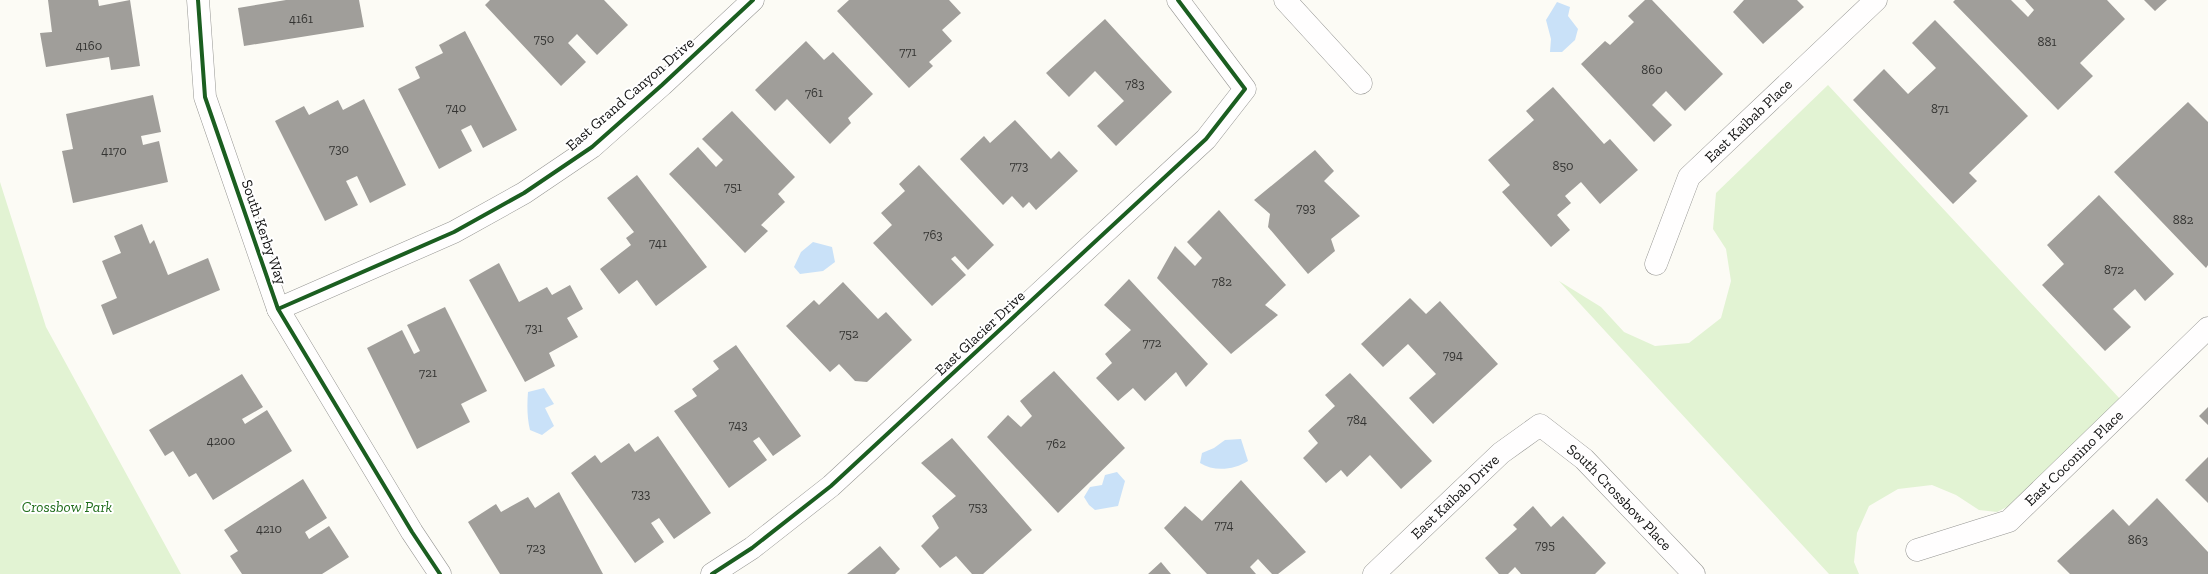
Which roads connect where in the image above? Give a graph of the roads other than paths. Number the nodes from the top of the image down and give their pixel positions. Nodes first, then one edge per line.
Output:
1 (198, 0) edge
2 (753, 0) edge
3 (1178, 0) edge
4 (1285, 0) edge
5 (1876, 0) edge
6 (1361, 83) dead end
7 (1656, 264) dead end
8 (278, 309) junction
9 (2208, 328) edge
10 (1540, 425) joint
11 (1917, 550) dead end
12 (440, 574) edge
13 (712, 574) edge
14 (1374, 574) edge
15 (1694, 574) edge

1 - 8 street, South Kerby Way
2 - 8 street, East Grand Canyon Drive
3 - 13 street, East Glacier Drive
4 - 6 street
5 - 7 street, East Kaibab Place
8 - 12 street, South Kerby Way
9 - 11 street, East Coconino Place
10 - 14 street, East Kaibab Drive
10 - 15 street, South Crossbow Place

